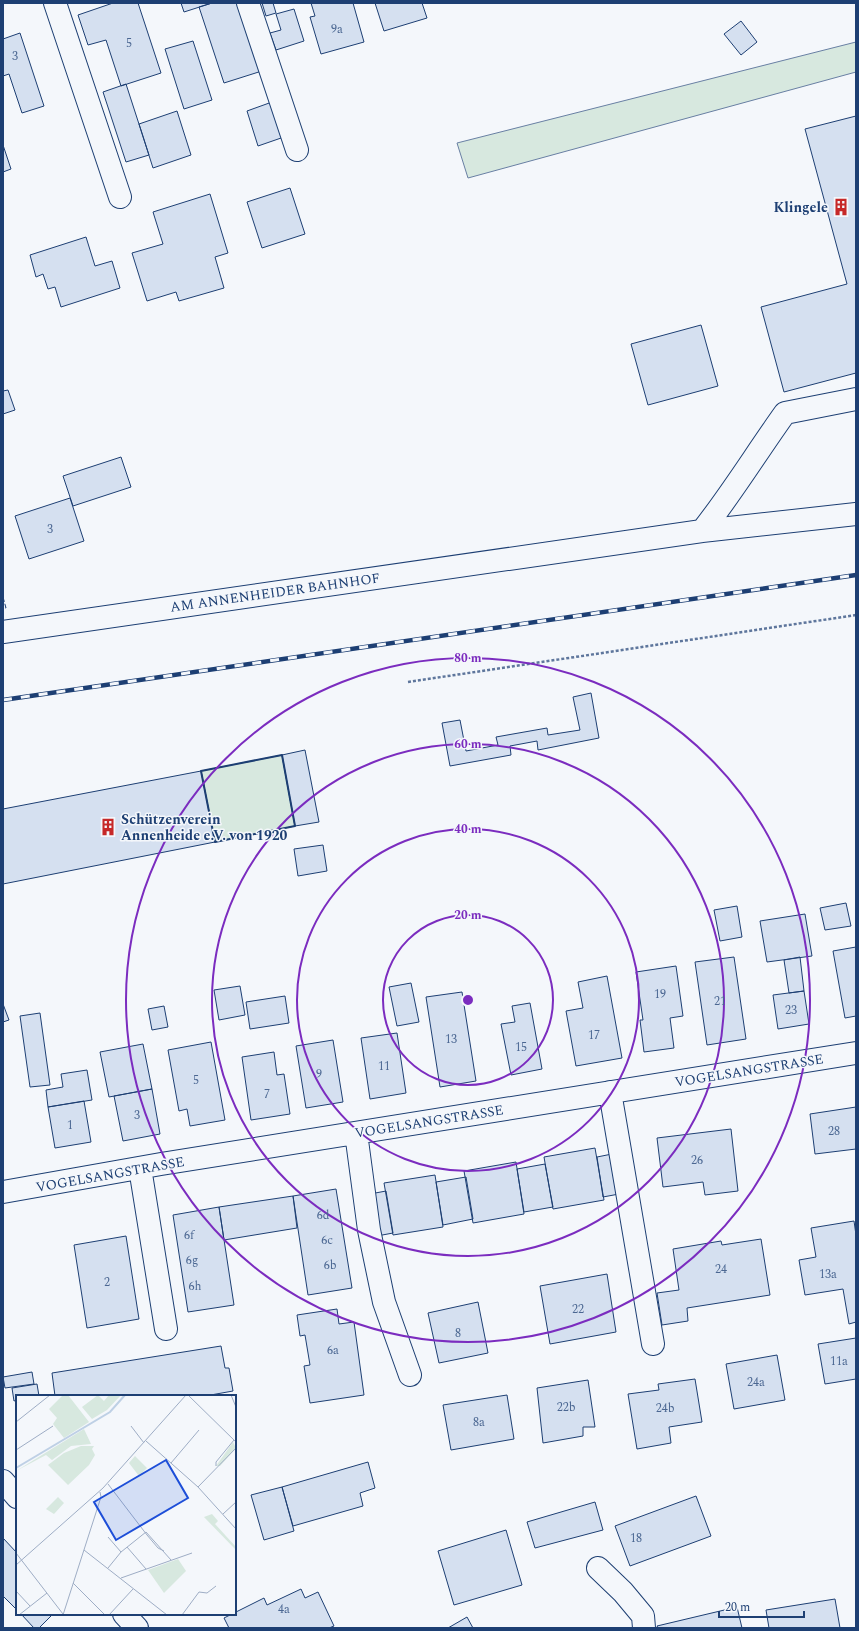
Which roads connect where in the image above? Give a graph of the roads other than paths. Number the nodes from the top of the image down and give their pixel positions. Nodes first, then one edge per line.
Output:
1 (55, 3) edge
2 (248, 3) edge
3 (297, 150) dead end
4 (120, 197) dead end
5 (856, 399) edge
6 (856, 514) edge
7 (702, 531) junction
8 (3, 632) edge
9 (856, 1053) edge
10 (610, 1092) junction
11 (356, 1133) junction
12 (140, 1168) junction
13 (3, 1192) edge
14 (166, 1329) dead end
15 (653, 1344) dead end
16 (410, 1375) dead end
17 (3, 1481) edge
18 (16, 1496) edge
19 (598, 1568) dead end
20 (125, 1615) edge
21 (137, 1628) edge
22 (644, 1628) edge

1 - 4 street
2 - 3 street
5 - 7 street
6 - 7 street, AM ANNENHEIDER BAHNHOF
7 - 8 street, AM ANNENHEIDER BAHNHOF
9 - 10 street, VOGELSANGSTRASSE
10 - 11 street, VOGELSANGSTRASSE
10 - 15 street
11 - 12 street, VOGELSANGSTRASSE
11 - 16 street
12 - 13 street, VOGELSANGSTRASSE
12 - 14 street
17 - 18 street
19 - 22 street
20 - 21 street

